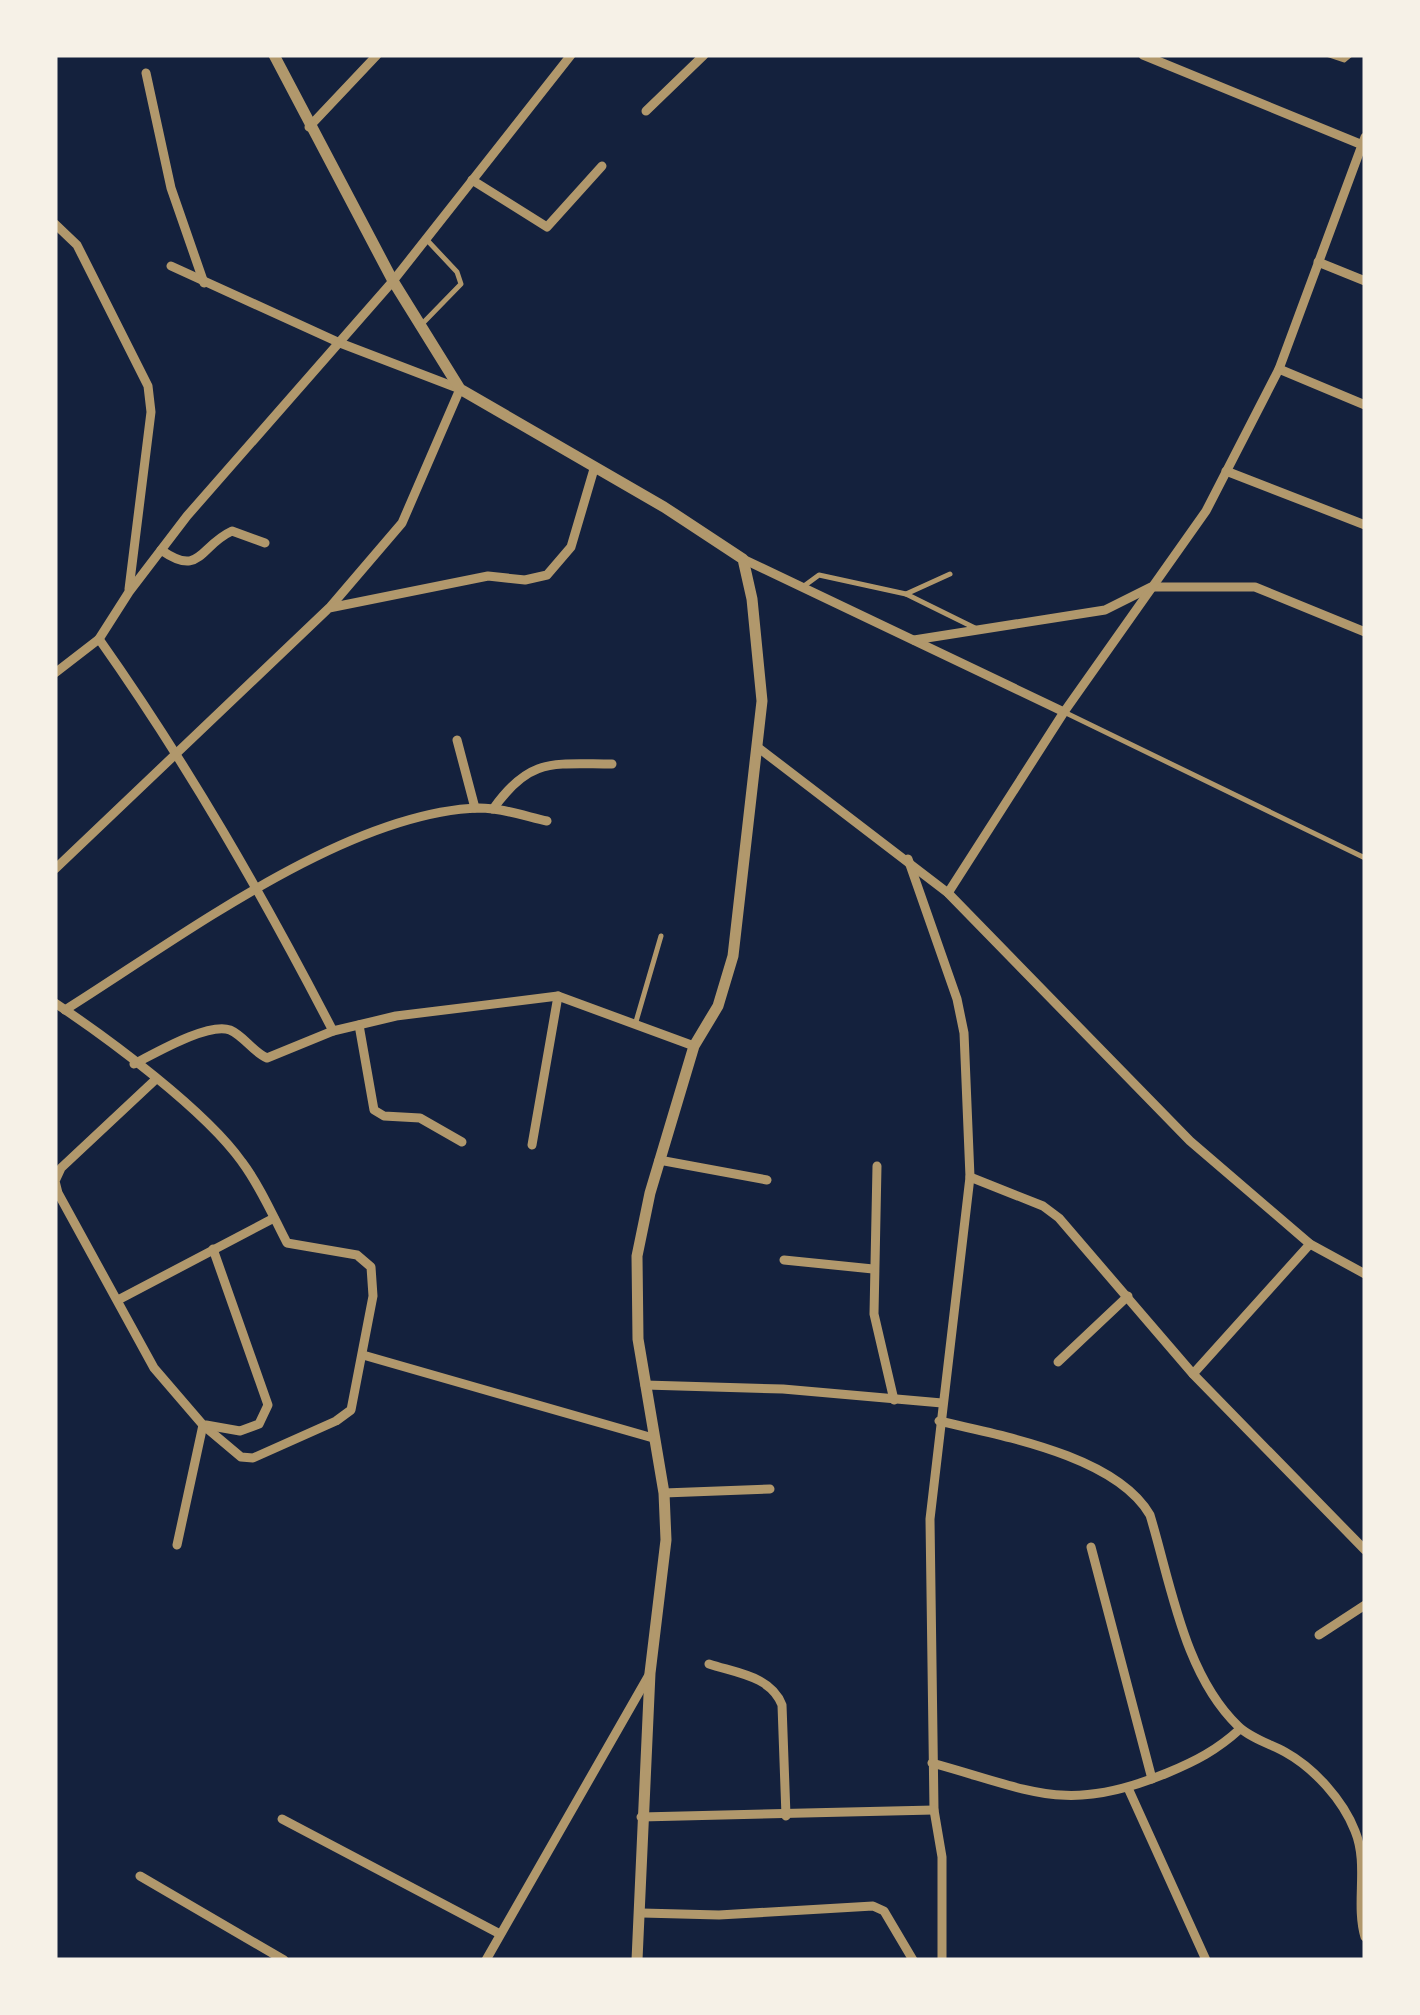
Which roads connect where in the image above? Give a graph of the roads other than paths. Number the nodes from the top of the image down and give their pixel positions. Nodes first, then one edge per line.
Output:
1 (274, 55) edge
2 (378, 55) edge
3 (571, 55) edge
4 (704, 55) edge
5 (1144, 55) edge
6 (1329, 55) edge
7 (1350, 55) edge
8 (146, 73) dead end
9 (646, 111) dead end
10 (310, 127) junction
11 (1364, 143) edge
12 (602, 166) dead end
13 (472, 180) junction
14 (55, 224) edge
15 (426, 239) junction
16 (1318, 262) junction
17 (172, 266) dead end
18 (393, 280) junction
19 (1365, 281) edge
20 (204, 284) junction
21 (421, 325) junction
22 (340, 343) junction
23 (1278, 370) junction
24 (460, 390) junction
25 (1365, 405) edge
26 (594, 468) junction
27 (1226, 471) junction
28 (1365, 526) edge
29 (265, 543) dead end
30 (161, 550) junction
31 (743, 559) junction
32 (950, 574) dead end
33 (804, 586) junction
34 (1152, 587) junction
35 (128, 592) junction
36 (906, 594) junction
37 (329, 608) junction
38 (980, 630) junction
39 (1365, 632) edge
40 (99, 639) junction
41 (914, 640) junction
42 (55, 673) edge
43 (1064, 712) junction
44 (457, 740) dead end
45 (760, 749) junction
46 (178, 751) junction
47 (612, 764) dead end
48 (475, 808) junction
49 (493, 809) junction
50 (547, 821) dead end
51 (1365, 858) edge
52 (908, 860) junction
53 (55, 869) edge
54 (260, 888) junction
55 (948, 893) junction
56 (661, 936) dead end
57 (558, 996) junction
58 (55, 1003) edge
59 (65, 1010) junction
60 (360, 1024) junction
61 (635, 1025) junction
62 (333, 1031) junction
63 (694, 1046) junction
64 (134, 1064) junction
65 (156, 1080) junction
66 (462, 1142) dead end
67 (532, 1145) dead end
68 (659, 1160) junction
69 (876, 1166) dead end
70 (970, 1177) junction
71 (766, 1180) dead end
72 (56, 1181) edge
73 (274, 1218) junction
74 (1310, 1244) junction
75 (213, 1250) junction
76 (784, 1260) dead end
77 (873, 1270) junction
78 (1365, 1274) edge
79 (1128, 1296) junction
80 (118, 1300) junction
81 (363, 1356) junction
82 (1058, 1362) dead end
83 (1192, 1374) junction
84 (644, 1385) junction
85 (894, 1400) junction
86 (942, 1403) junction
87 (940, 1421) junction
88 (202, 1425) junction
89 (653, 1438) junction
90 (770, 1489) dead end
91 (664, 1493) junction
92 (178, 1544) dead end
93 (1091, 1547) dead end
94 (1365, 1550) edge
95 (1365, 1605) edge
96 (1319, 1635) dead end
97 (708, 1664) dead end
98 (650, 1673) junction
99 (1240, 1729) junction
100 (932, 1763) junction
101 (1152, 1779) junction
102 (1128, 1788) junction
103 (934, 1810) junction
104 (786, 1816) junction
105 (641, 1817) junction
106 (282, 1819) dead end
107 (140, 1876) dead end
108 (642, 1913) junction
109 (500, 1934) junction
110 (1365, 1938) edge
111 (262, 1948) junction
112 (254, 1960) edge
113 (284, 1960) edge
114 (486, 1960) edge
115 (638, 1960) edge
116 (913, 1960) edge
117 (942, 1960) edge
118 (1206, 1960) edge

1 - 10 street
2 - 10 street
3 - 13 street
4 - 9 street
5 - 11 street
6 - 7 lane
8 - 20 street
10 - 18 street
11 - 16 street
12 - 13 street
13 - 15 street
14 - 35 street
15 - 18 street
15 - 21 lane
16 - 19 street
16 - 23 street
17 - 20 street
18 - 21 street
18 - 22 street
20 - 22 street
21 - 24 street
22 - 24 street
22 - 30 street
23 - 25 street
23 - 27 street
24 - 26 street
24 - 37 street
26 - 31 street
26 - 37 street
27 - 28 street
27 - 34 street
29 - 30 street
30 - 35 street
31 - 33 street
31 - 45 street
32 - 36 lane
33 - 36 lane
33 - 41 street
34 - 38 street
34 - 39 street
34 - 43 street
35 - 40 street
36 - 38 lane
37 - 46 street
38 - 41 street
40 - 42 street
40 - 46 street
41 - 43 street
43 - 51 lane
43 - 55 street
44 - 48 street
45 - 52 street
45 - 63 street
46 - 53 street
46 - 54 street
47 - 49 street
48 - 49 street
48 - 54 street
49 - 50 street
52 - 55 street
52 - 70 street
54 - 59 street
54 - 62 street
55 - 74 street
56 - 61 lane
57 - 60 street
57 - 61 street
57 - 67 street
58 - 59 street
59 - 64 street
60 - 62 street
60 - 66 street
61 - 63 street
62 - 64 street
63 - 68 street
64 - 65 street
65 - 72 street
65 - 73 street
68 - 71 street
68 - 84 street
69 - 77 street
70 - 79 street
70 - 86 street
72 - 80 street
73 - 75 street
73 - 81 street
74 - 78 street
74 - 83 street
75 - 80 street
75 - 88 street
76 - 77 street
77 - 85 street
79 - 82 street
79 - 83 street
80 - 88 street
81 - 88 street
81 - 89 street
83 - 94 street
84 - 85 street
84 - 89 street
85 - 86 street
86 - 87 street
87 - 99 street
87 - 100 street
88 - 92 street
89 - 91 street
90 - 91 street
91 - 98 street
93 - 101 street
95 - 96 street
97 - 104 street
98 - 105 street
98 - 109 street
99 - 101 street
99 - 110 street
100 - 102 street
100 - 103 street
101 - 102 street
102 - 118 street
103 - 104 street
103 - 117 street
104 - 105 street
105 - 108 street
106 - 109 street
107 - 111 street
108 - 115 street
108 - 116 street
109 - 114 street
111 - 112 street
111 - 113 street

